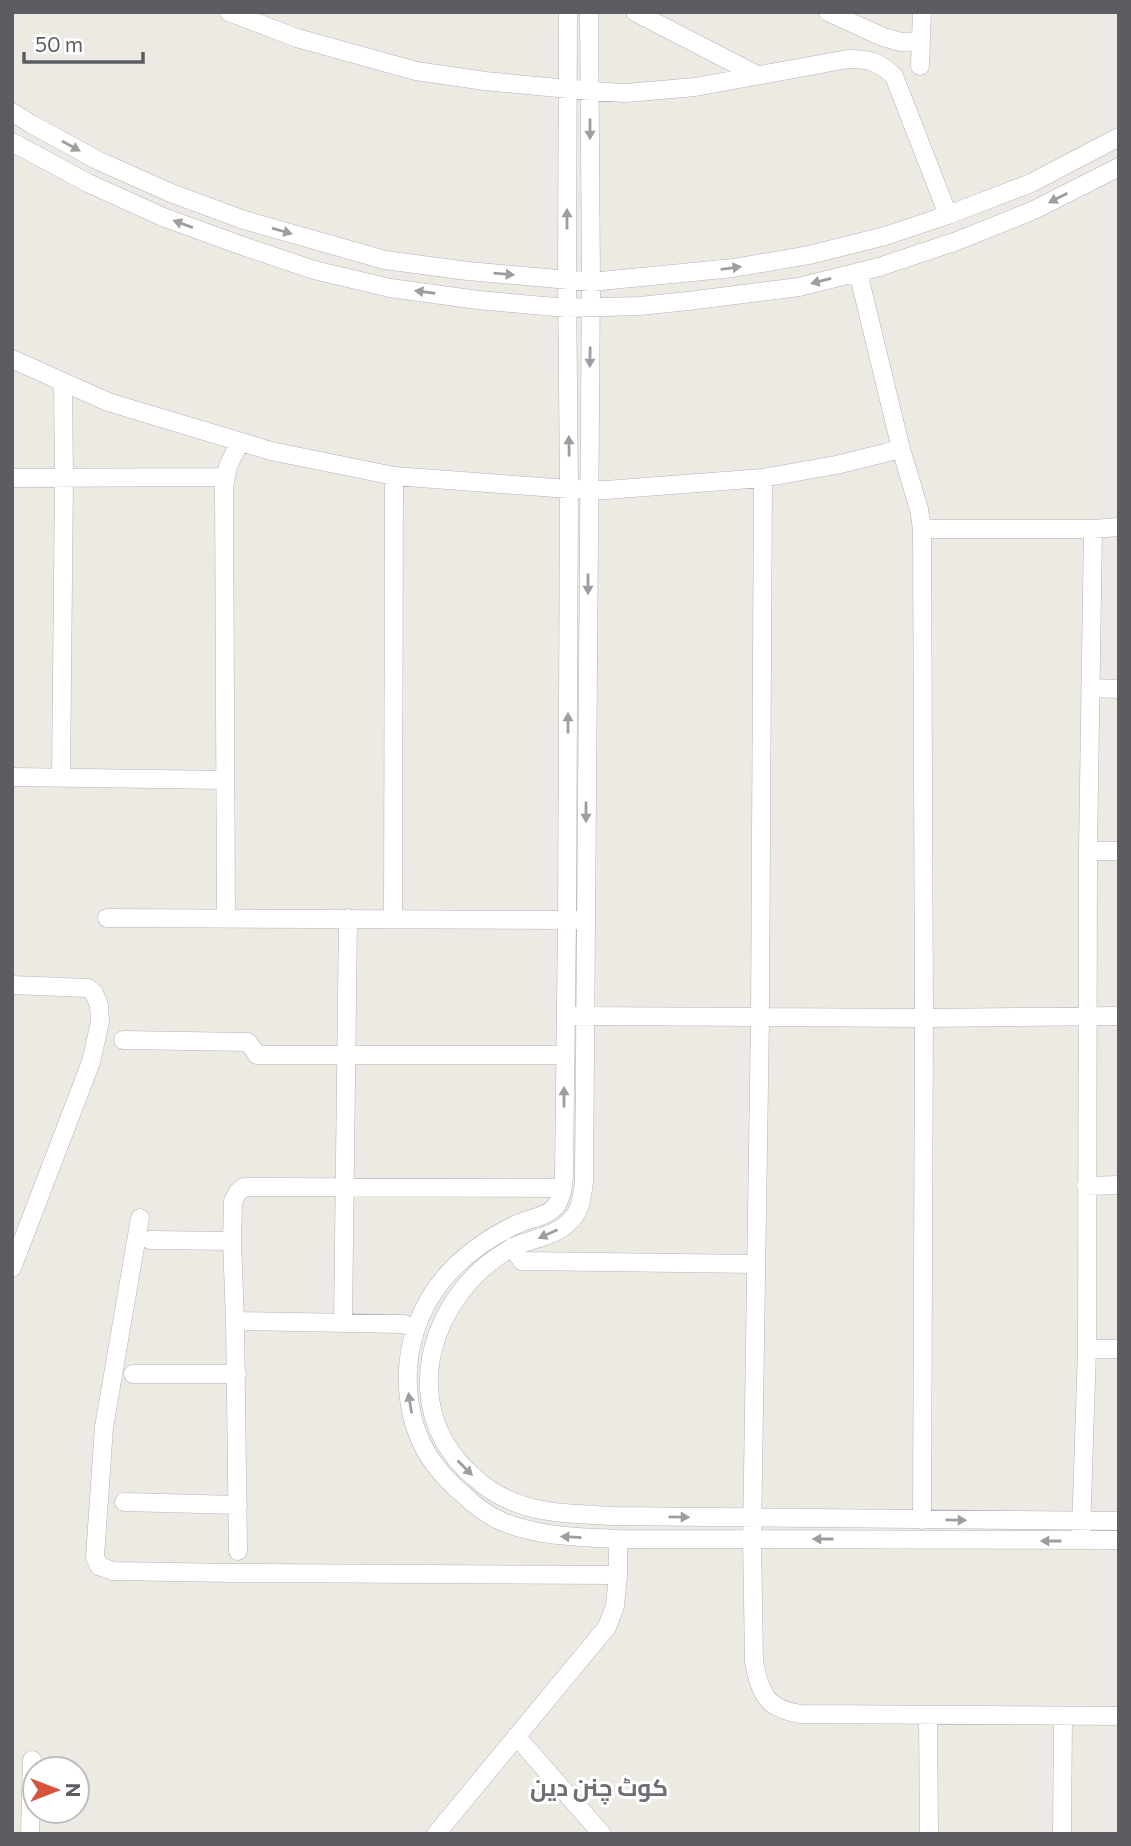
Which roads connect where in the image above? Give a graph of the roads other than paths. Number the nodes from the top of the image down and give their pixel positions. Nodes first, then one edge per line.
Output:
1 (229, 12) edge
2 (568, 12) edge
3 (589, 12) edge
4 (635, 12) edge
5 (828, 12) edge
6 (922, 12) edge
7 (920, 41) junction
8 (920, 66) dead end
9 (757, 75) junction
10 (568, 88) junction
11 (590, 91) junction
12 (12, 112) edge
13 (1119, 137) edge
14 (12, 142) edge
15 (1119, 167) edge
16 (948, 215) junction
17 (858, 272) junction
18 (567, 280) junction
19 (591, 282) junction
20 (568, 308) junction
21 (591, 308) junction
22 (12, 359) edge
23 (63, 382) junction
24 (240, 442) junction
25 (901, 449) junction
26 (394, 475) junction
27 (225, 477) junction
28 (12, 478) edge
29 (64, 478) junction
30 (763, 478) junction
31 (569, 489) junction
32 (589, 489) junction
33 (1119, 527) edge
34 (1093, 528) junction
35 (922, 529) junction
36 (1090, 688) junction
37 (1119, 689) edge
38 (12, 777) edge
39 (61, 778) junction
40 (225, 780) junction
41 (1088, 851) junction
42 (1119, 851) edge
43 (226, 917) junction
44 (107, 918) dead end
45 (348, 918) junction
46 (393, 919) junction
47 (586, 919) junction
48 (567, 920) junction
49 (12, 985) edge
50 (565, 1016) junction
51 (585, 1016) junction
52 (1119, 1016) edge
53 (1088, 1017) junction
54 (760, 1018) junction
55 (924, 1018) junction
56 (123, 1040) dead end
57 (347, 1055) junction
58 (565, 1055) junction
59 (1119, 1185) edge
60 (1086, 1186) junction
61 (344, 1187) junction
62 (562, 1188) junction
63 (140, 1218) dead end
64 (150, 1240) dead end
65 (232, 1241) junction
66 (512, 1247) junction
67 (756, 1264) junction
68 (12, 1268) edge
69 (235, 1321) junction
70 (343, 1323) junction
71 (416, 1329) junction
72 (1087, 1349) junction
73 (1119, 1349) edge
74 (133, 1374) dead end
75 (237, 1374) junction
76 (124, 1502) dead end
77 (238, 1506) junction
78 (753, 1517) junction
79 (922, 1520) junction
80 (1119, 1521) edge
81 (1080, 1522) junction
82 (618, 1539) junction
83 (752, 1539) junction
84 (1119, 1540) edge
85 (1081, 1541) junction
86 (238, 1551) dead end
87 (618, 1575) junction
88 (928, 1715) junction
89 (1119, 1716) edge
90 (1063, 1717) junction
91 (516, 1736) junction
92 (436, 1834) edge
93 (601, 1834) edge
94 (929, 1834) edge
95 (1062, 1834) edge

1 - 10 street
2 - 10 street
3 - 11 street
4 - 9 street
5 - 7 street
6 - 7 street
7 - 8 street
9 - 11 street
9 - 16 street
10 - 11 street
18 -> 10 street
11 -> 19 street
12 -> 18 street
13 - 16 street
20 -> 14 street
15 -> 17 street
19 -> 16 street
17 -> 21 street
17 - 25 street
18 - 19 street
18 - 20 street
19 - 21 street
20 - 21 street
31 -> 20 street
21 -> 32 street
22 - 23 street
23 - 24 street
23 - 29 street
24 - 26 street
24 - 27 street
25 - 30 street
25 - 35 street
26 - 31 street
26 - 46 street
27 - 29 street
27 - 40 street
28 - 29 street
29 - 39 street
30 - 32 street
30 - 54 street
31 - 32 street
48 -> 31 street
32 -> 47 street
33 - 34 street
34 - 35 street
34 - 36 street
35 - 55 street
36 - 37 street
36 - 41 street
38 - 39 street
39 - 40 street
40 - 43 street
41 - 42 street
41 - 53 street
43 - 44 street
43 - 45 street
45 - 46 street
45 - 57 street
46 - 48 street
47 - 48 street
47 - 51 street
48 - 50 street
49 - 68 street
50 - 51 street
50 - 58 street
51 - 54 street
51 -> 66 street
52 - 53 street
53 - 55 street
53 - 60 street
54 - 55 street
54 - 67 street
55 - 79 street
56 - 57 street
57 - 58 street
57 - 61 street
62 -> 58 street
59 - 60 street
60 - 72 street
61 - 62 street
61 - 65 street
61 - 70 street
62 - 71 street
63 - 87 street
64 - 65 street
65 - 69 street
66 - 67 street
66 -> 78 street
67 - 78 street
69 - 70 street
69 - 75 street
70 - 71 street
82 -> 71 street
72 - 73 street
72 - 81 street
74 - 75 street
75 - 77 street
76 - 77 street
77 - 86 street
78 - 79 street
78 - 83 street
79 -> 81 street
80 - 81 street
81 - 85 street
82 - 83 street
82 - 87 street
85 -> 83 street
83 - 88 street
84 - 85 street
87 - 91 street
88 - 90 street
88 - 94 street
89 - 90 street
90 - 95 street
91 - 92 street
91 - 93 street

